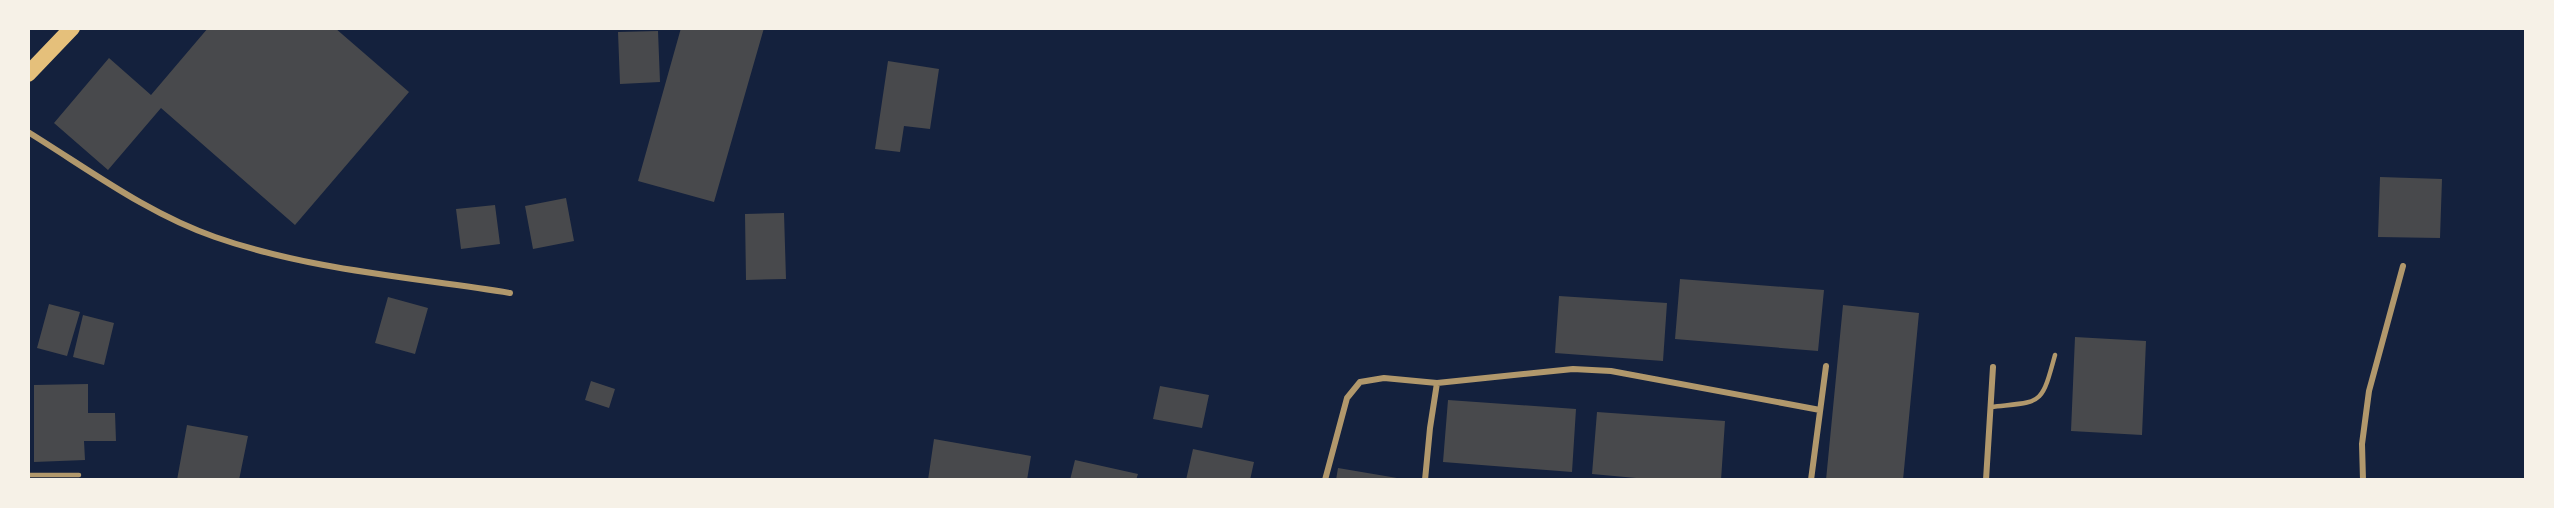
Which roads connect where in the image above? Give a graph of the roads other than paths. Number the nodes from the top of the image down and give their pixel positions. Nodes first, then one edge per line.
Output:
1 (72, 28) edge
2 (28, 74) edge
3 (28, 132) edge
4 (2403, 266) dead end
5 (510, 293) dead end
6 (2055, 355) dead end
7 (1826, 366) dead end
8 (1993, 367) dead end
9 (1437, 383) junction
10 (1991, 407) junction
11 (1820, 410) junction
12 (79, 475) dead end
13 (28, 476) edge
14 (1325, 480) edge
15 (1425, 480) edge
16 (1811, 480) edge
17 (1986, 480) edge
18 (2363, 480) edge

1 - 2 highway
3 - 5 street
4 - 18 street
6 - 10 lane
7 - 11 street
8 - 10 street
9 - 11 street
9 - 14 street
9 - 15 street
10 - 17 street
11 - 16 street
12 - 13 lane

